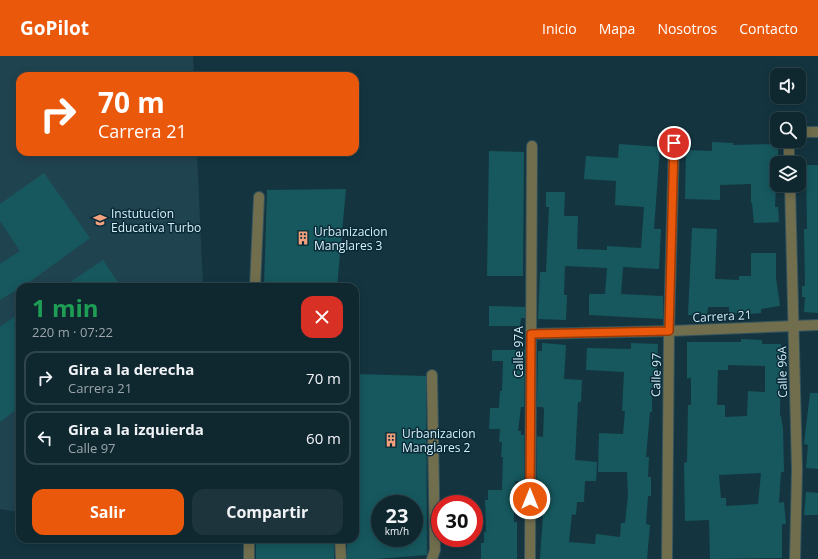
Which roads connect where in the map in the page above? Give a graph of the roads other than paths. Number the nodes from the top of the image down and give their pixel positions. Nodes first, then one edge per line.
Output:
1 (806, 132) edge
2 (818, 132) edge
3 (674, 143) dead end
4 (532, 146) dead end
5 (790, 192) edge
6 (259, 197) dead end
7 (255, 283) edge
8 (794, 325) junction
9 (818, 325) edge
10 (669, 331) junction
11 (531, 334) junction
12 (432, 375) dead end
13 (249, 543) edge
14 (340, 543) edge
15 (249, 559) edge
16 (341, 559) edge
17 (432, 559) edge
18 (530, 559) edge
19 (667, 559) edge
20 (795, 559) edge

1 - 2 street
3 - 10 street, Calle 97
4 - 11 street, Calle 97A
5 - 8 street, Calle 96A
6 - 7 street
8 - 9 street, Carrera 21
8 - 10 street, Carrera 21
8 - 20 street, Calle 96A
10 - 11 street, Carrera 21
10 - 19 street, Calle 97
11 - 18 street, Calle 97A
12 - 17 street
13 - 15 street
14 - 16 street

